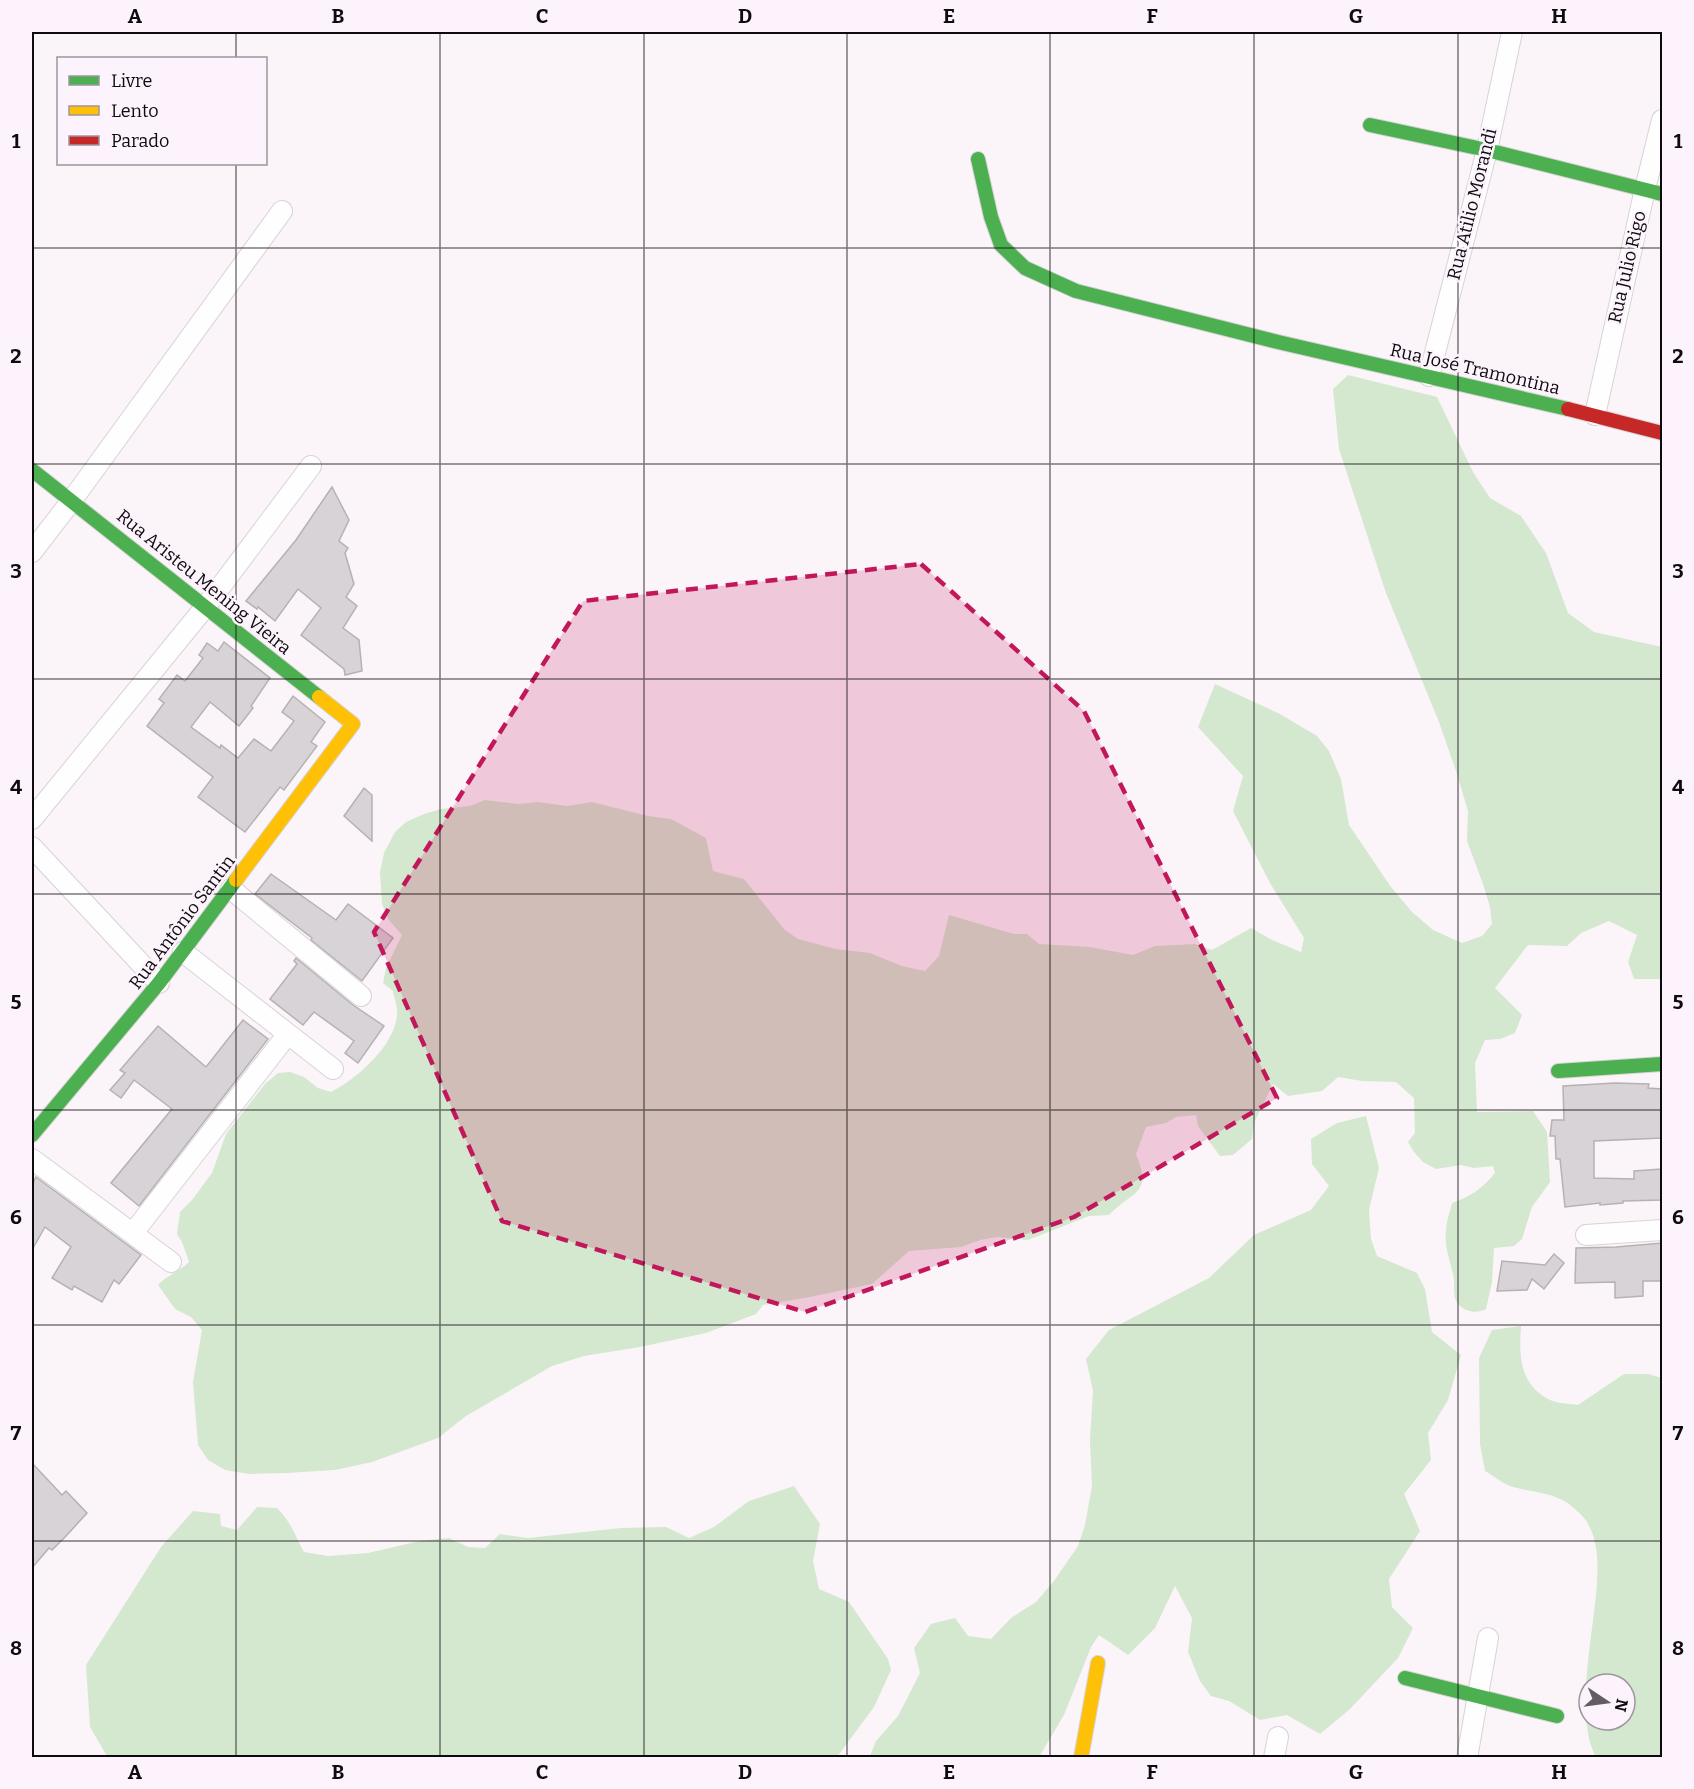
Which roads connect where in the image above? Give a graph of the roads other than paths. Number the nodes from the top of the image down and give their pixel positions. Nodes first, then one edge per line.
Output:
1 (1512, 32) edge
2 (1662, 120) edge
3 (1370, 125) dead end
4 (1487, 150) junction
5 (978, 159) dead end
6 (1654, 191) edge
7 (282, 211) dead end
8 (1429, 376) junction
9 (1595, 415) junction
10 (1662, 433) edge
11 (311, 466) dead end
12 (32, 470) edge
13 (72, 500) junction
14 (32, 552) edge
15 (206, 606) junction
16 (353, 724) joint
17 (32, 819) edge
18 (32, 846) edge
19 (231, 889) junction
20 (183, 952) junction
21 (159, 983) junction
22 (361, 996) dead end
23 (287, 1035) junction
24 (1662, 1064) edge
25 (333, 1069) dead end
26 (1558, 1071) dead end
27 (32, 1135) edge
28 (32, 1159) edge
29 (1662, 1230) edge
30 (133, 1233) junction
31 (1586, 1235) dead end
32 (171, 1262) dead end
33 (1488, 1638) dead end
34 (1098, 1663) dead end
35 (1405, 1678) dead end
36 (1478, 1695) junction
37 (1557, 1716) dead end
38 (1278, 1737) dead end
39 (1081, 1758) edge
40 (1274, 1758) edge
41 (1467, 1758) edge

1 - 4 street, Rua Atilio Morandi
2 - 6 street, Rua Julio Rigo
3 - 4 street
4 - 6 street
4 - 8 street, Rua Atilio Morandi
5 - 8 street, Rua José Tramontina
6 - 9 street, Rua Julio Rigo
7 - 13 street
8 - 9 street, Rua José Tramontina
9 - 10 street, Rua José Tramontina
11 - 15 street
12 - 13 street, Rua Aristeu Mening Vieira
13 - 14 street
13 - 15 street, Rua Aristeu Mening Vieira
15 - 16 street, Rua Aristeu Mening Vieira
15 - 17 street
16 - 19 street, Rua Antônio Santin
18 - 21 street
19 - 20 street, Rua Antônio Santin
19 - 22 street
20 - 21 street, Rua Antônio Santin
20 - 23 street
21 - 27 street, Rua Antônio Santin
23 - 25 street
23 - 30 street
24 - 26 street
28 - 30 street
29 - 31 street
30 - 32 street
33 - 36 street
34 - 39 street
35 - 36 street
36 - 37 street
36 - 41 street
38 - 40 street

